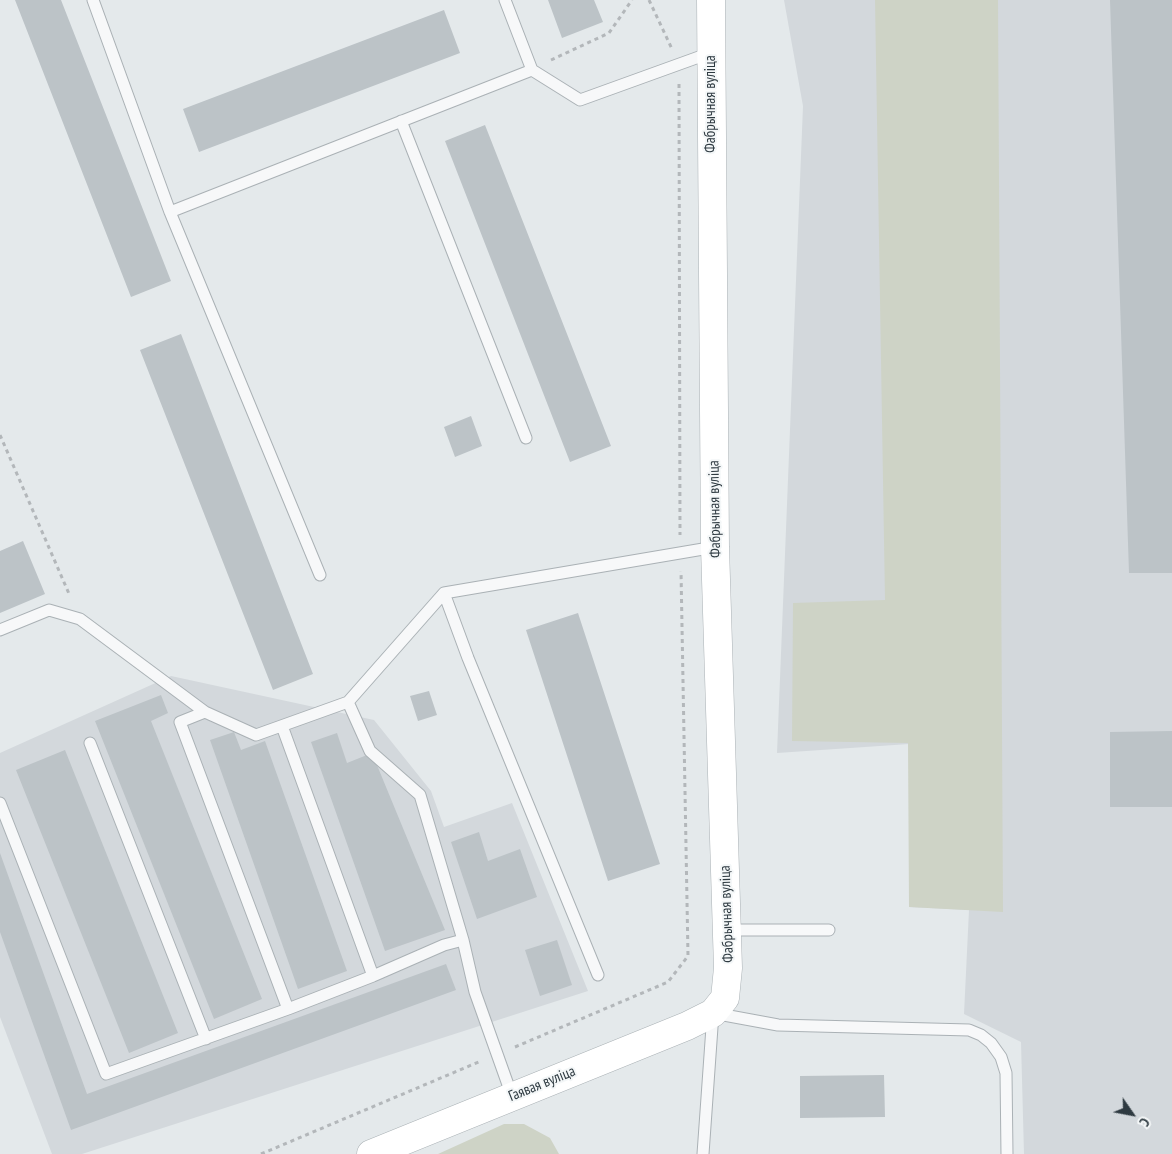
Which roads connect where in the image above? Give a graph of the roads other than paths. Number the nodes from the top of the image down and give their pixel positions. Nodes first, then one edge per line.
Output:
1 (93, 0) edge
2 (505, 0) edge
3 (711, 0) edge
4 (710, 53) junction
5 (532, 70) junction
6 (401, 121) junction
7 (170, 212) junction
8 (526, 438) dead end
9 (715, 547) junction
10 (320, 575) dead end
11 (444, 593) junction
12 (0, 630) edge
13 (348, 702) junction
14 (206, 712) junction
15 (282, 726) junction
16 (90, 742) dead end
17 (0, 803) edge
18 (727, 930) junction
19 (829, 930) dead end
20 (463, 940) junction
21 (598, 975) dead end
22 (373, 976) junction
23 (288, 1009) junction
24 (713, 1013) junction
25 (206, 1039) junction
26 (512, 1096) junction
27 (399, 1148) edge
28 (370, 1154) edge
29 (703, 1154) edge
30 (1007, 1154) edge

1 - 7 lane
2 - 5 lane
3 - 4 main road, Фабрычная вуліца
4 - 5 lane
4 - 9 main road, Фабрычная вуліца
5 - 6 lane
6 - 7 lane
6 - 8 lane
7 - 10 lane
9 - 11 lane
9 - 18 main road, Фабрычная вуліца
11 - 13 lane
11 - 21 lane
12 - 14 lane
13 - 15 lane
13 - 20 lane
14 - 15 lane
14 - 23 lane
15 - 22 lane
16 - 25 lane
17 - 25 lane
18 - 19 lane
18 - 24 main road, Фабрычная вуліца
20 - 22 lane
20 - 26 lane
22 - 23 lane
23 - 25 lane
24 - 26 main road, Гаявая вуліца
24 - 29 lane
24 - 30 lane
26 - 27 main road, Гаявая вуліца
27 - 28 main road, Гаявая вуліца

